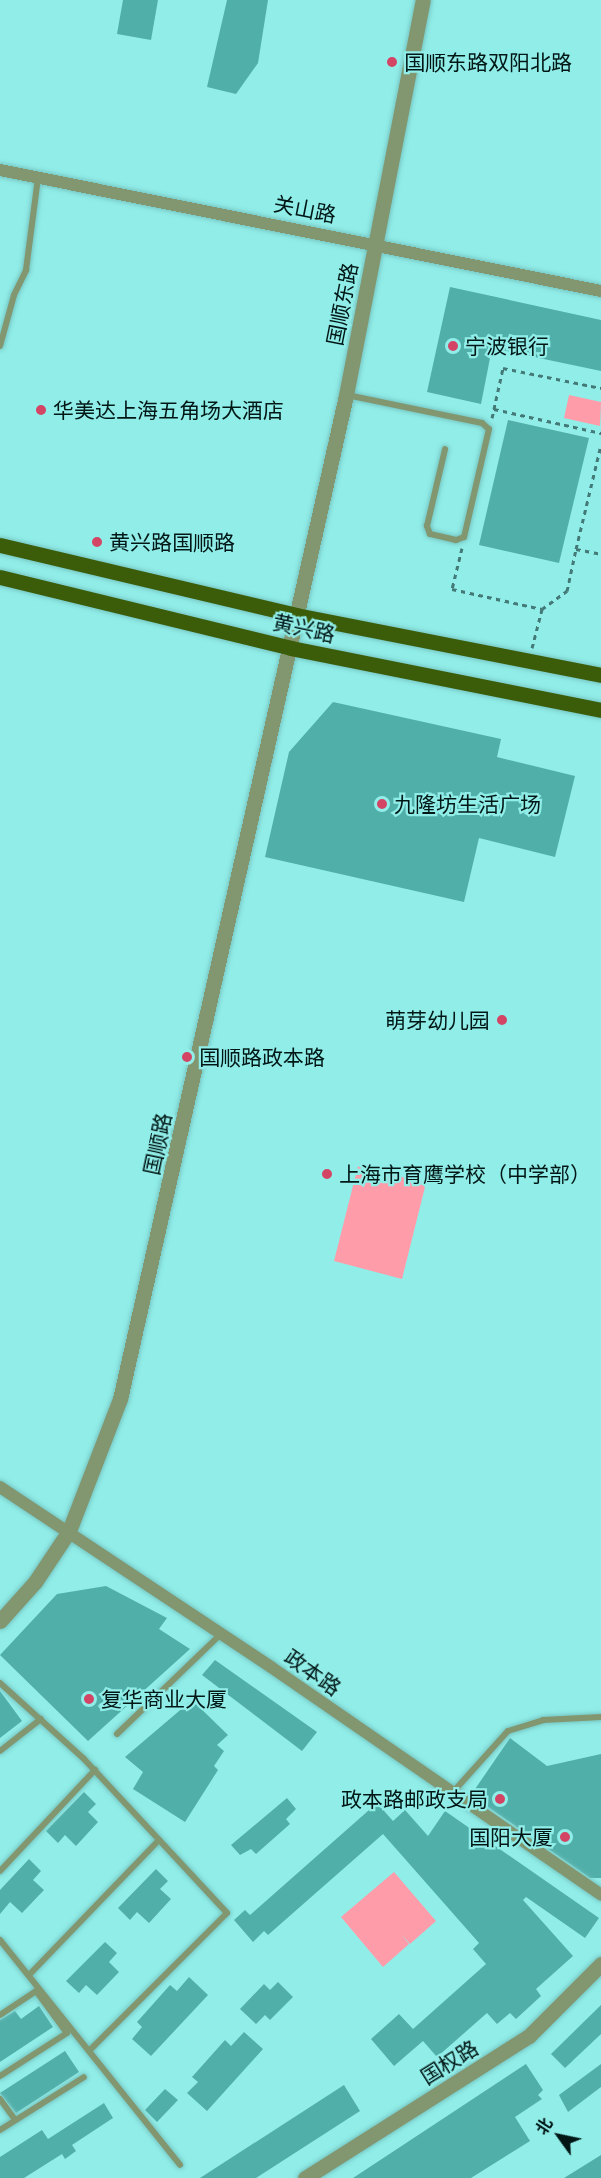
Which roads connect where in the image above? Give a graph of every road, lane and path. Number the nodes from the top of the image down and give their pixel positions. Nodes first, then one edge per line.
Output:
1 (423, 0) edge
2 (0, 170) edge
3 (38, 178) junction
4 (375, 243) junction
5 (601, 291) edge
6 (0, 346) edge
7 (601, 388) edge
8 (346, 395) junction
9 (494, 409) junction
10 (489, 429) junction
11 (601, 433) edge
12 (601, 446) edge
13 (445, 449) dead end
14 (464, 537) junction
15 (0, 545) edge
16 (576, 549) junction
17 (601, 554) edge
18 (0, 577) edge
19 (542, 609) junction
20 (296, 615) junction
21 (291, 648) junction
22 (529, 661) junction
23 (601, 675) edge
24 (601, 710) edge
25 (0, 1487) edge
26 (69, 1531) junction
27 (0, 1622) edge
28 (221, 1634) junction
29 (0, 1683) edge
30 (601, 1717) edge
31 (41, 1719) junction
32 (117, 1734) dead end
33 (0, 1751) edge
34 (95, 1770) junction
35 (452, 1792) junction
36 (159, 1840) junction
37 (0, 1871) edge
38 (601, 1895) edge
39 (0, 1940) edge
40 (601, 1964) edge
41 (30, 1974) junction
42 (0, 2015) edge
43 (90, 2050) junction
44 (0, 2076) edge
45 (84, 2077) dead end
46 (0, 2099) edge
47 (15, 2120) junction
48 (0, 2130) edge
49 (180, 2165) dead end
50 (305, 2178) edge

1 - 4 street, 国顺东路
2 - 3 street, 关山路
3 - 4 street, 关山路
3 - 6 lane
4 - 5 street, 关山路
4 - 8 street, 国顺东路
7 - 9 path
8 - 10 lane
8 - 20 street, 国顺东路
9 - 10 path
9 - 11 path
10 - 14 lane
12 - 16 path
13 - 14 lane
14 - 19 path
15 - 20 main road, 黄兴路
16 - 17 path
16 - 19 path
18 - 21 main road, 黄兴路
19 - 22 path
20 - 21 street, 国顺路
20 - 22 main road, 黄兴路
21 - 24 main road, 黄兴路
21 - 26 street, 国顺路
22 - 23 main road, 黄兴路
25 - 26 street, 政本路
26 - 27 street, 国顺路
26 - 28 street, 政本路
28 - 32 lane
28 - 35 street, 政本路
29 - 31 lane
30 - 35 lane
31 - 33 lane
31 - 34 lane
34 - 36 lane
34 - 37 lane
35 - 38 street, 政本路
36 - 41 lane
36 - 43 lane
39 - 41 lane
40 - 50 street, 国权路
41 - 43 lane
42 - 44 lane
43 - 49 lane
45 - 47 lane
46 - 47 lane
47 - 48 lane

